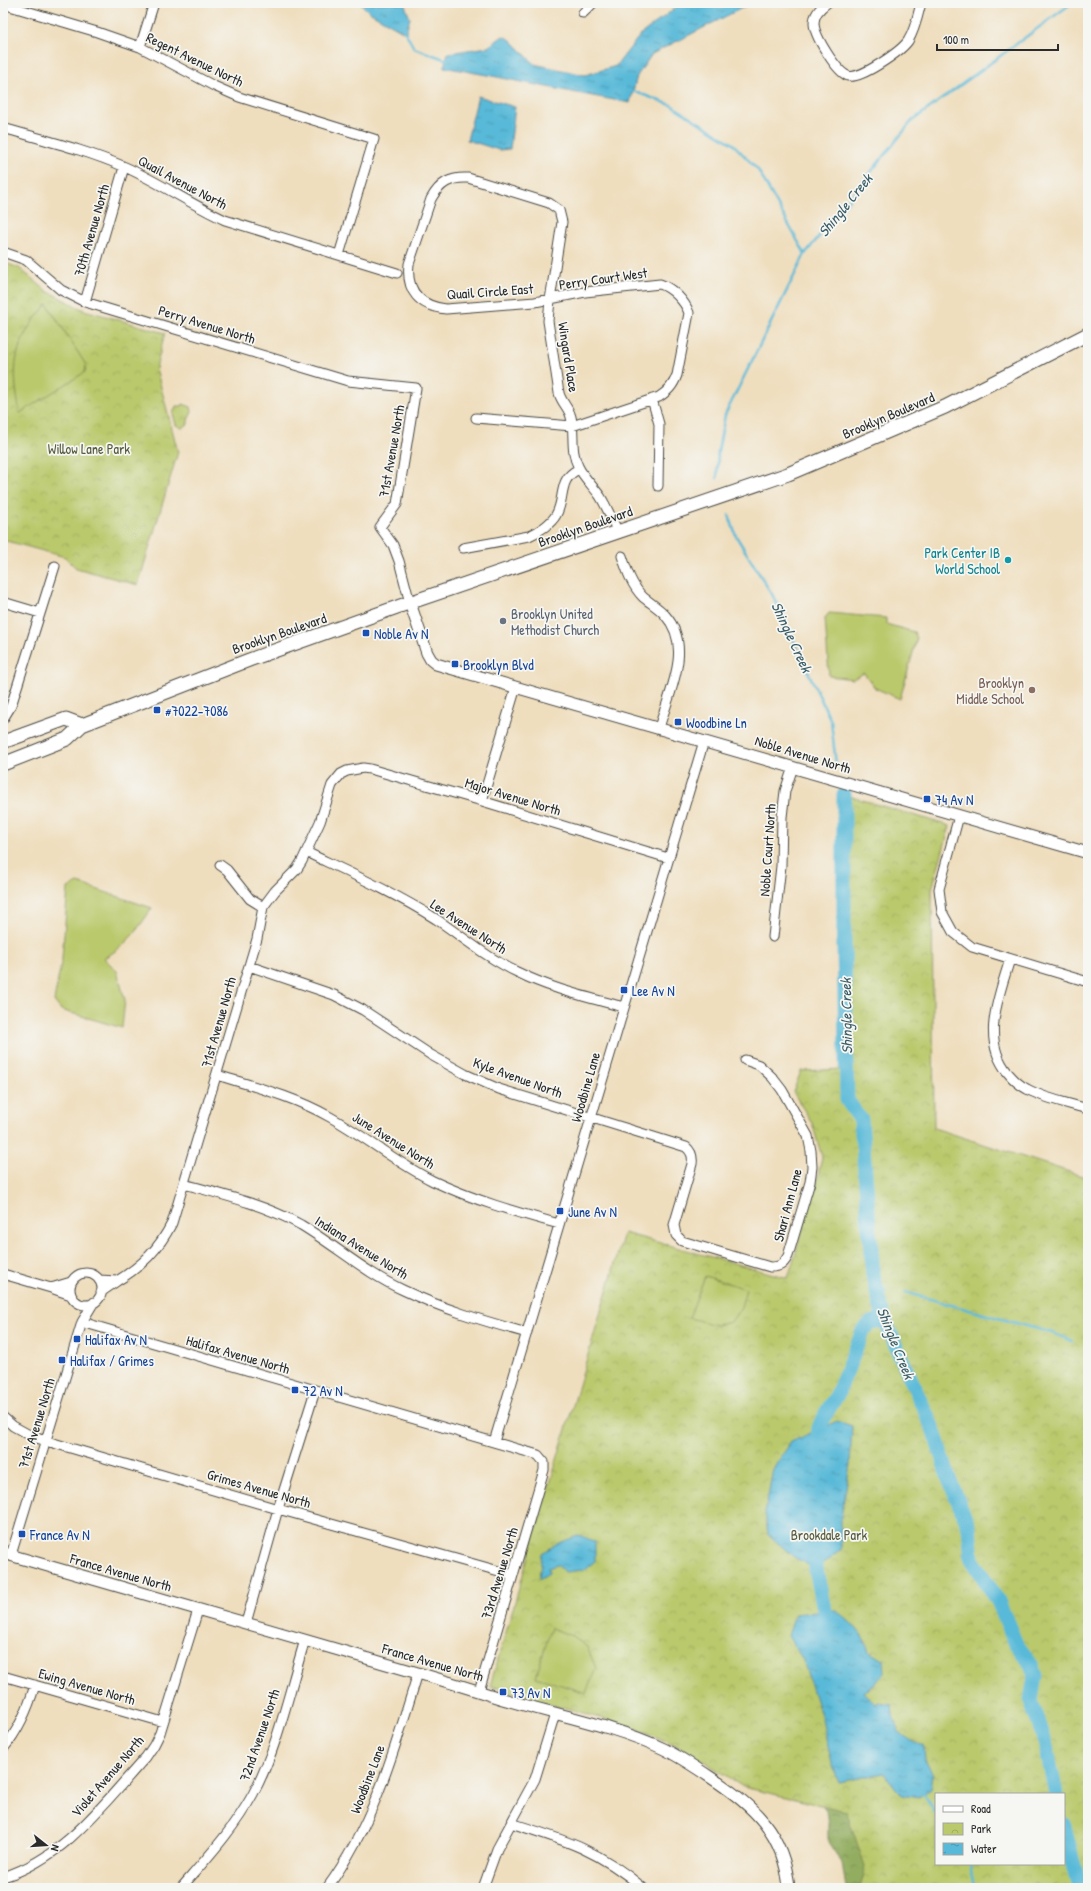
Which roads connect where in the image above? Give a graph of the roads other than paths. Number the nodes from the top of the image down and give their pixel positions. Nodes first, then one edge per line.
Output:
1 (154, 3) edge
2 (593, 3) edge
3 (827, 3) edge
4 (921, 3) edge
5 (3, 4) edge
6 (583, 13) dead end
7 (140, 47) junction
8 (3, 128) edge
9 (124, 167) junction
10 (549, 203) joint
11 (3, 252) edge
12 (339, 255) junction
13 (397, 273) dead end
14 (550, 300) junction
15 (85, 302) junction
16 (1088, 334) edge
17 (416, 388) joint
18 (652, 399) junction
19 (476, 418) dead end
20 (572, 426) junction
21 (579, 469) junction
22 (658, 486) dead end
23 (618, 532) junction
24 (463, 548) dead end
25 (622, 556) dead end
26 (54, 566) dead end
27 (3, 602) edge
28 (410, 603) junction
29 (40, 613) junction
30 (516, 687) junction
31 (3, 719) edge
32 (82, 725) junction
33 (659, 728) junction
34 (704, 741) junction
35 (3, 742) edge
36 (3, 764) edge
37 (793, 767) junction
38 (347, 771) joint
39 (482, 801) junction
40 (959, 816) junction
41 (306, 852) junction
42 (1088, 853) edge
43 (668, 858) junction
44 (220, 865) dead end
45 (264, 907) junction
46 (773, 937) dead end
47 (1010, 960) junction
48 (249, 966) junction
49 (1088, 982) edge
50 (623, 1008) junction
51 (745, 1060) dead end
52 (217, 1075) junction
53 (1088, 1109) edge
54 (592, 1116) junction
55 (184, 1184) junction
56 (559, 1224) junction
57 (784, 1263) joint
58 (3, 1274) edge
59 (99, 1280) junction
60 (117, 1281) junction
61 (71, 1282) junction
62 (51, 1288) junction
63 (101, 1292) junction
64 (71, 1295) junction
65 (94, 1302) junction
66 (79, 1303) junction
67 (82, 1322) junction
68 (527, 1333) junction
69 (315, 1391) junction
70 (3, 1417) edge
71 (45, 1440) junction
72 (494, 1442) junction
73 (544, 1462) joint
74 (278, 1509) junction
75 (7, 1554) edge
76 (513, 1575) junction
77 (198, 1610) junction
78 (246, 1623) junction
79 (305, 1640) junction
80 (418, 1674) junction
81 (3, 1676) edge
82 (35, 1685) junction
83 (478, 1691) junction
84 (555, 1714) junction
85 (163, 1722) junction
86 (3, 1749) edge
87 (511, 1823) junction
88 (3, 1877) edge
89 (181, 1888) edge
90 (327, 1888) edge
91 (483, 1888) edge
92 (643, 1888) edge
93 (789, 1888) edge

1 - 7 street
2 - 6 street
3 - 4 street
5 - 7 street, Regent Avenue North
7 - 12 street, Regent Avenue North
8 - 9 street, Quail Avenue North
9 - 12 street, Quail Avenue North
9 - 15 street, 70th Avenue North
10 - 14 street, Wingard Place
10 - 14 street, Quail Circle East
11 - 15 street, Perry Avenue North
12 - 13 street, Quail Avenue North
14 - 18 street, Perry Court West
14 - 20 street, Wingard Place
15 - 17 street, Perry Avenue North
16 - 23 main road, Brooklyn Boulevard
17 - 28 street, 71st Avenue North
18 - 20 street, Perry Court West
18 - 22 street
19 - 20 street
20 - 21 street, Wingard Place
21 - 23 street, Wingard Place
21 - 24 street
23 - 28 main road, Brooklyn Boulevard
25 - 33 street
26 - 29 street
27 - 29 street
28 - 30 street, Noble Avenue North
28 - 32 main road, Brooklyn Boulevard
29 - 31 street
30 - 33 street, Noble Avenue North
30 - 39 street
32 - 35 main road
32 - 36 main road, Brooklyn Boulevard
33 - 34 street, Noble Avenue North
34 - 37 street, Noble Avenue North
34 - 43 street, Woodbine Lane
37 - 40 street, Noble Avenue North
37 - 46 street, Noble Court North
38 - 39 street, Major Avenue North
38 - 41 street, 71st Avenue North
39 - 43 street, Major Avenue North
40 - 42 street, Noble Avenue North
40 - 47 street
41 - 45 street, 71st Avenue North
41 - 50 street, Lee Avenue North
43 - 50 street, Woodbine Lane
44 - 45 street
45 - 48 street, 71st Avenue North
47 - 49 street
47 - 53 street
48 - 52 street, 71st Avenue North
48 - 54 street, Kyle Avenue North
50 - 54 street, Woodbine Lane
51 - 57 street, Shari Ann Lane
52 - 55 street, 71st Avenue North
52 - 56 street, June Avenue North
54 - 56 street, Woodbine Lane
54 - 57 street, Kyle Avenue North
55 - 60 street, 71st Avenue North
55 - 68 street, Indiana Avenue North
56 - 68 street, Woodbine Lane
58 - 62 street
59 - 60 street
59 - 61 street
59 - 63 street
60 - 63 street, 71st Avenue North
61 - 62 street
61 - 64 street
62 - 64 street
63 - 65 street
64 - 66 street
65 - 66 street
65 - 67 street, 71st Avenue North
66 - 67 street, 71st Avenue North
67 - 69 street, Halifax Avenue North
67 - 71 street, 71st Avenue North
68 - 72 street, Woodbine Lane
69 - 72 street, Halifax Avenue North
69 - 74 street
70 - 71 street, Grimes Avenue North
71 - 74 street, Grimes Avenue North
71 - 75 street, 71st Avenue North
72 - 73 street, Halifax Avenue North
73 - 76 street, 73rd Avenue North
74 - 76 street, Grimes Avenue North
74 - 78 street
75 - 77 street, France Avenue North
76 - 83 street, 73rd Avenue North
77 - 78 street, France Avenue North
77 - 85 street, Violet Avenue North
78 - 79 street, France Avenue North
79 - 80 street, France Avenue North
79 - 89 street, 72nd Avenue North
80 - 83 street, France Avenue North
80 - 90 street, Woodbine Lane
81 - 82 street, Ewing Avenue North
82 - 85 street, Ewing Avenue North
82 - 86 street
83 - 84 street, France Avenue North
84 - 87 street
84 - 93 street, France Avenue North
85 - 88 street, Violet Avenue North
87 - 91 street
87 - 92 street

